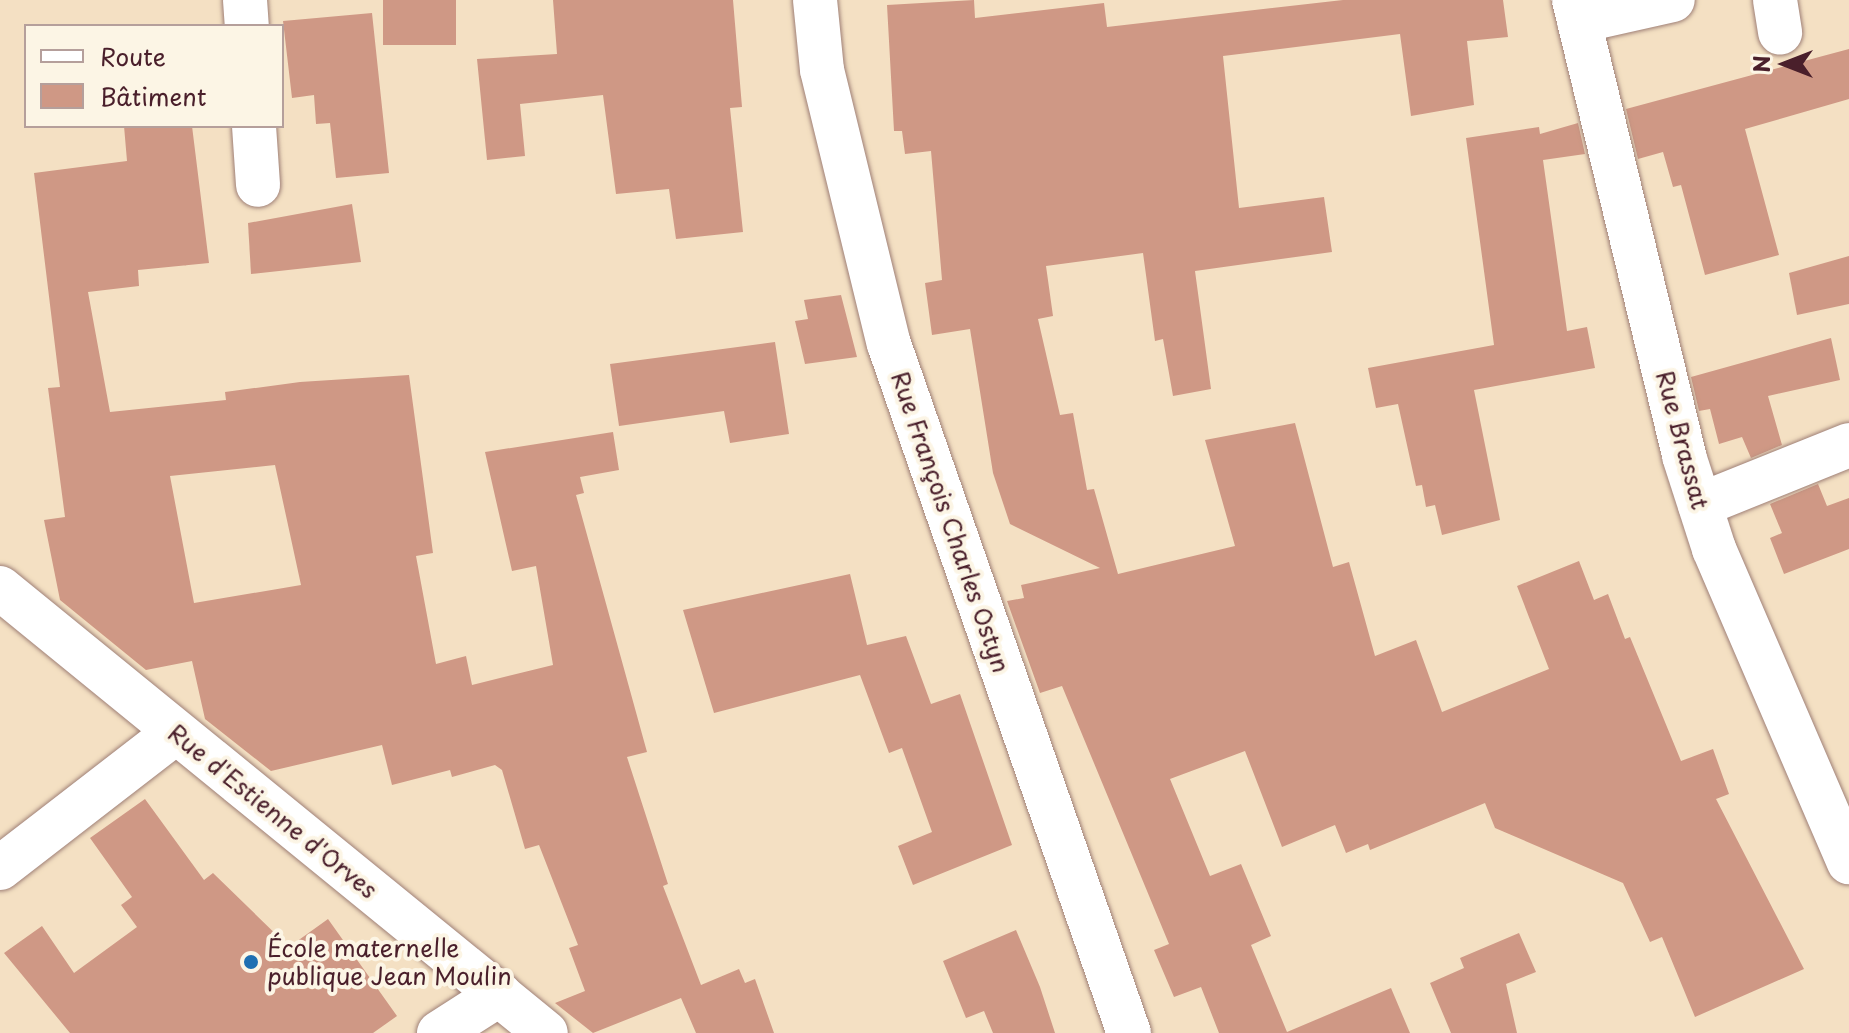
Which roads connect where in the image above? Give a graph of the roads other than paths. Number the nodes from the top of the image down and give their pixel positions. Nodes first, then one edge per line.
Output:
1 (245, 0) edge
2 (1673, 0) edge
3 (828, 1) edge
4 (1577, 11) edge
5 (247, 24) edge
6 (254, 128) edge
7 (258, 185) dead end
8 (1849, 445) edge
9 (1700, 505) junction
10 (1, 590) edge
11 (176, 732) junction
12 (1849, 862) edge
13 (0, 868) edge
14 (500, 994) junction
15 (439, 1033) edge
16 (546, 1033) edge
17 (1129, 1033) edge

1 - 5 street
2 - 4 street
3 - 17 street, Rue François Charles Ostyn
4 - 9 street, Rue Brassat
6 - 7 street
8 - 9 street
9 - 12 street, Rue Brassat
10 - 11 street, Rue d'Estienne d'Orves
11 - 13 street
11 - 14 street, Rue d'Estienne d'Orves
14 - 15 street
14 - 16 street, Rue d'Estienne d'Orves

